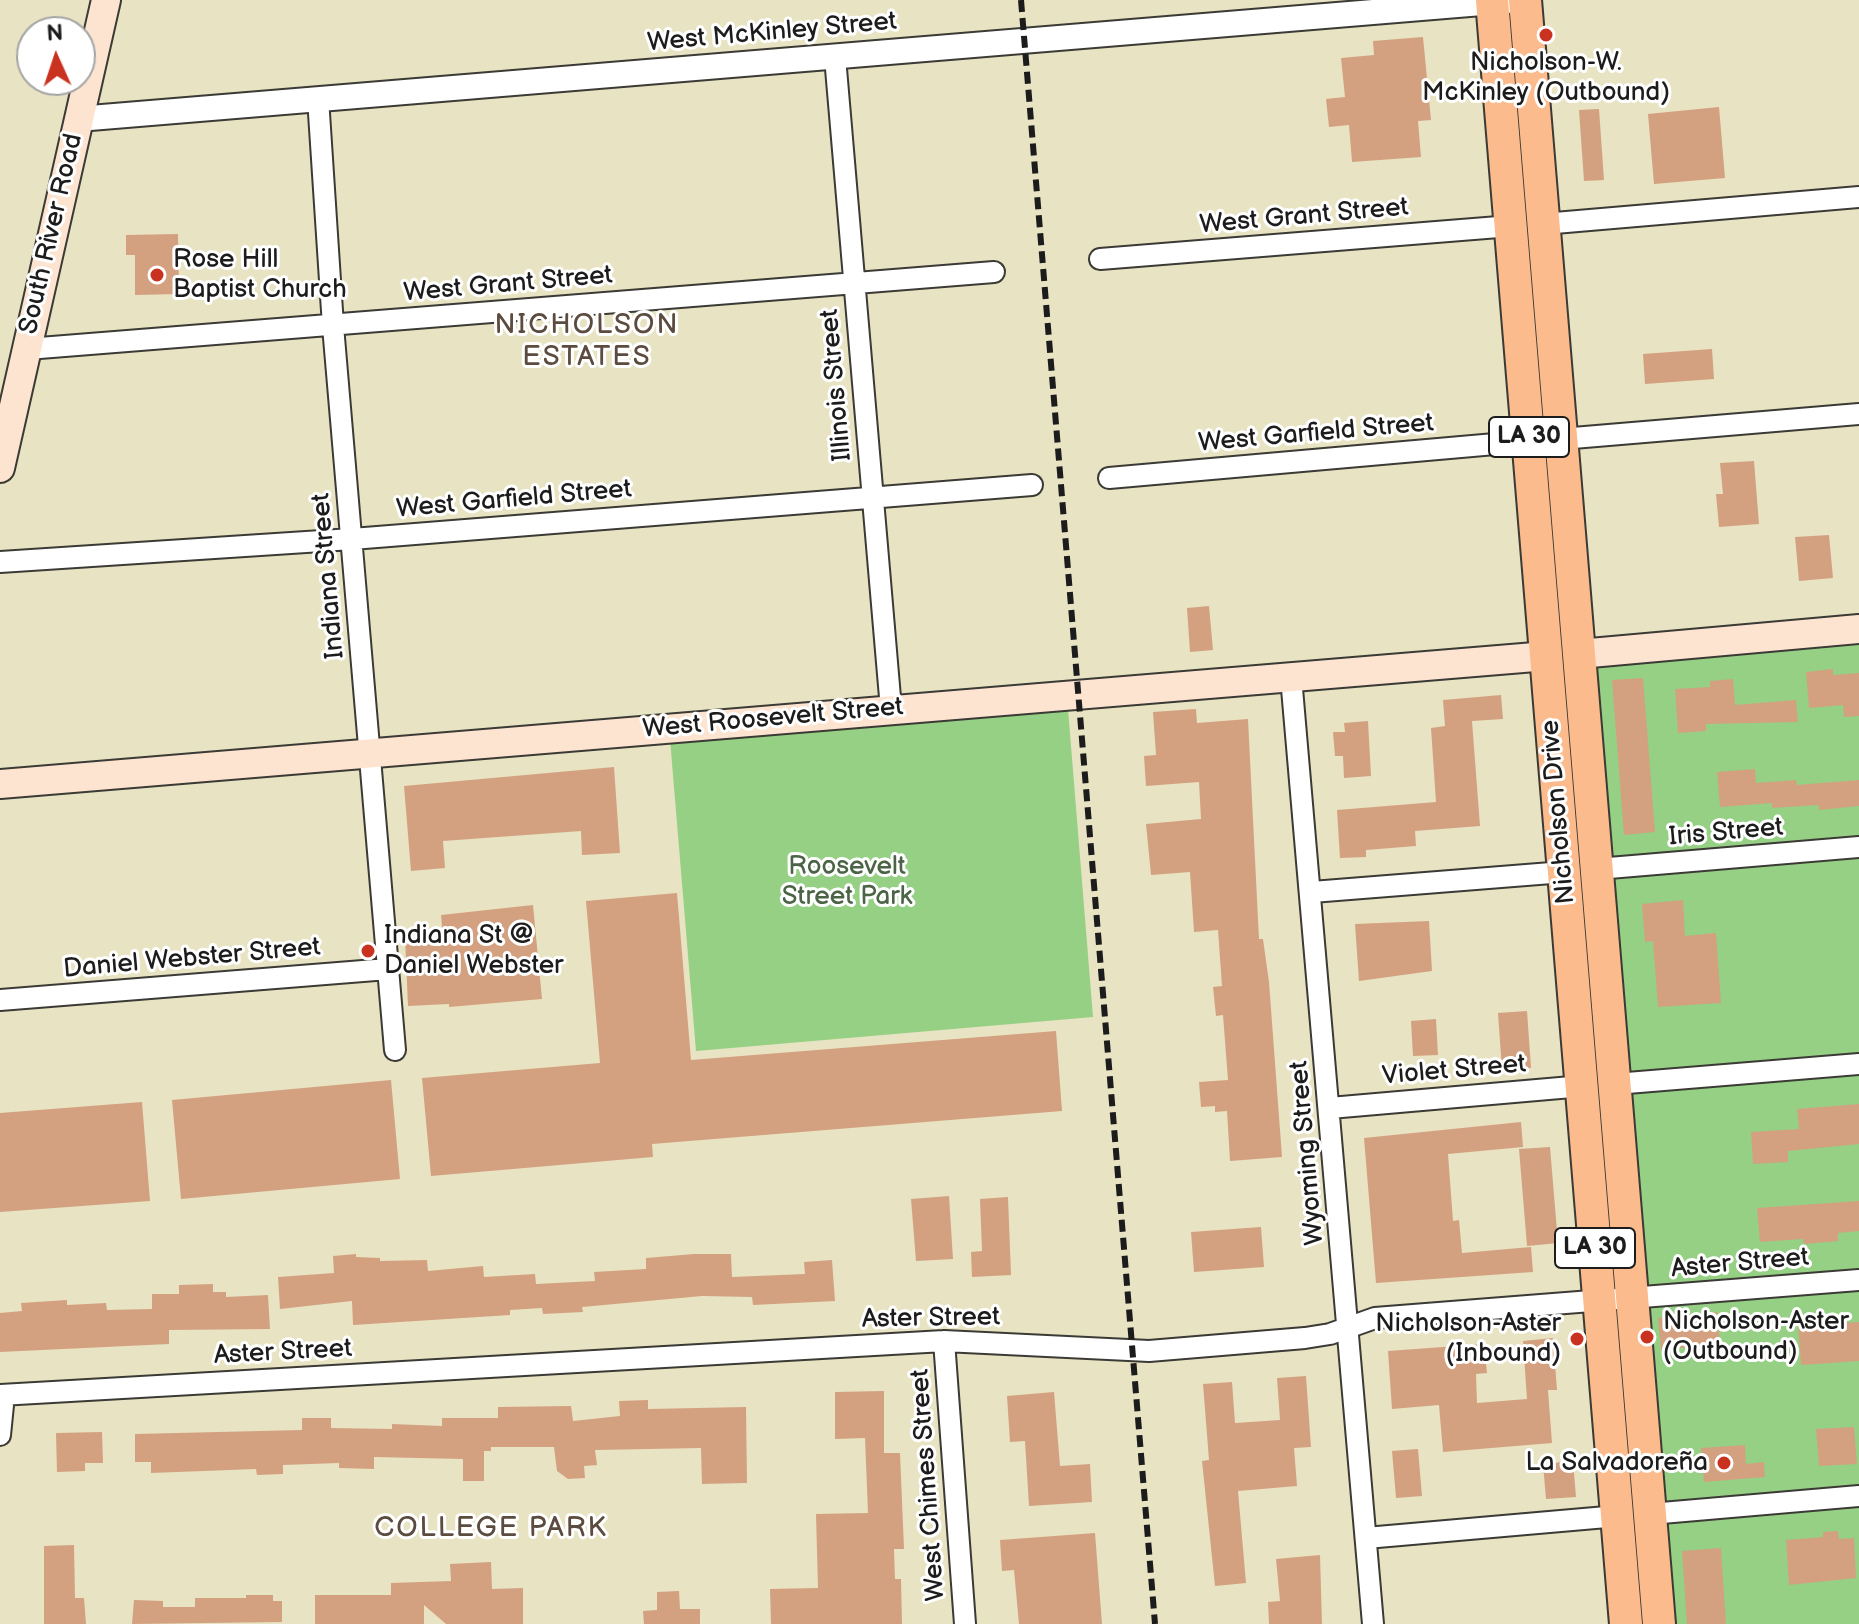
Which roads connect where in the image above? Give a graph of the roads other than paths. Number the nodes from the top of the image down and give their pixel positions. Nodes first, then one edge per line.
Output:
1 (106, 0) edge
2 (1525, 0) edge
3 (1501, 1) edge
4 (835, 57) junction
5 (318, 98) junction
6 (78, 119) junction
7 (1859, 197) edge
8 (1543, 224) junction
9 (1511, 226) junction
10 (1100, 259) dead end
11 (994, 272) dead end
12 (855, 282) junction
13 (333, 326) junction
14 (27, 349) junction
15 (1859, 414) edge
16 (1561, 439) junction
17 (1529, 441) junction
18 (0, 468) edge
19 (1109, 478) dead end
20 (1032, 485) dead end
21 (872, 498) junction
22 (1534, 499) junction
23 (352, 539) junction
24 (0, 562) edge
25 (1859, 629) edge
26 (1579, 654) junction
27 (1547, 656) junction
28 (1291, 677) junction
29 (891, 709) junction
30 (371, 753) junction
31 (0, 784) edge
32 (1592, 813) junction
33 (1859, 847) edge
34 (1597, 869) junction
35 (1564, 872) junction
36 (1312, 892) junction
37 (388, 969) junction
38 (0, 1000) edge
39 (395, 1050) dead end
40 (1859, 1064) edge
41 (1615, 1084) junction
42 (1583, 1086) junction
43 (1330, 1108) junction
44 (1859, 1280) edge
45 (1632, 1300) junction
46 (1600, 1302) junction
47 (1349, 1328) junction
48 (944, 1341) junction
49 (2, 1395) edge
50 (0, 1435) edge
51 (1859, 1496) edge
52 (1650, 1514) junction
53 (1618, 1516) junction
54 (1366, 1538) junction
55 (965, 1624) edge
56 (1373, 1624) edge
57 (1626, 1624) edge
58 (1659, 1624) edge

1 - 6 main road, South River Road
2 - 8 main road, Nicholson Drive / LA 30
3 - 4 street, West McKinley Street
3 - 9 main road, Nicholson Drive / LA 30
4 - 5 street, West McKinley Street
4 - 12 street, Illinois Street
5 - 6 street, West McKinley Street
5 - 13 street, Indiana Street
6 - 14 main road, South River Road
7 - 8 street
8 - 16 main road, Nicholson Drive / LA 30
9 - 10 street, West Grant Street
9 - 17 main road, Nicholson Drive / LA 30
11 - 12 street, West Grant Street
12 - 13 street, West Grant Street
12 - 21 street, Illinois Street
13 - 14 street, West Grant Street
13 - 23 street, Indiana Street
14 - 18 main road, South River Road
15 - 16 street
16 - 26 main road, Nicholson Drive / LA 30
17 - 19 street, West Garfield Street
17 - 22 main road, Nicholson Drive / LA 30
20 - 21 street, West Garfield Street
21 - 23 street, West Garfield Street
21 - 29 street, Illinois Street
22 - 26 main road
22 - 27 main road, Nicholson Drive / LA 30
23 - 24 street, West Garfield Street
23 - 30 street, Indiana Street
25 - 26 main road
26 - 32 main road, Nicholson Drive / LA 30
27 - 28 main road, West Roosevelt Street
27 - 32 main road
27 - 35 main road, Nicholson Drive / LA 30
28 - 29 main road, West Roosevelt Street
28 - 36 street, Wyoming Street
29 - 30 main road, West Roosevelt Street
30 - 31 main road, West Roosevelt Street
30 - 37 street, Indiana Street
32 - 34 main road, Nicholson Drive / LA 30
33 - 34 street, Iris Street
34 - 41 main road, Nicholson Drive / LA 30
35 - 36 street
35 - 42 main road, Nicholson Drive / LA 30
36 - 43 street, Wyoming Street
37 - 38 street, Daniel Webster Street
37 - 39 street, Indiana Street
40 - 41 street
41 - 45 main road, Nicholson Drive / LA 30
42 - 43 street, Violet Street
42 - 46 main road, Nicholson Drive / LA 30
43 - 47 street, Wyoming Street
44 - 45 street, Aster Street
45 - 46 street, Aster Street
45 - 52 main road, Nicholson Drive / LA 30
46 - 47 street, Aster Street
46 - 53 main road, Nicholson Drive / LA 30
47 - 48 street, Aster Street
47 - 54 street, Wyoming Street
48 - 49 street, Aster Street
48 - 55 street, West Chimes Street
49 - 50 street
51 - 52 street
52 - 58 main road, Nicholson Drive / LA 30
53 - 54 street
53 - 57 main road, Nicholson Drive / LA 30
54 - 56 street, Wyoming Street

